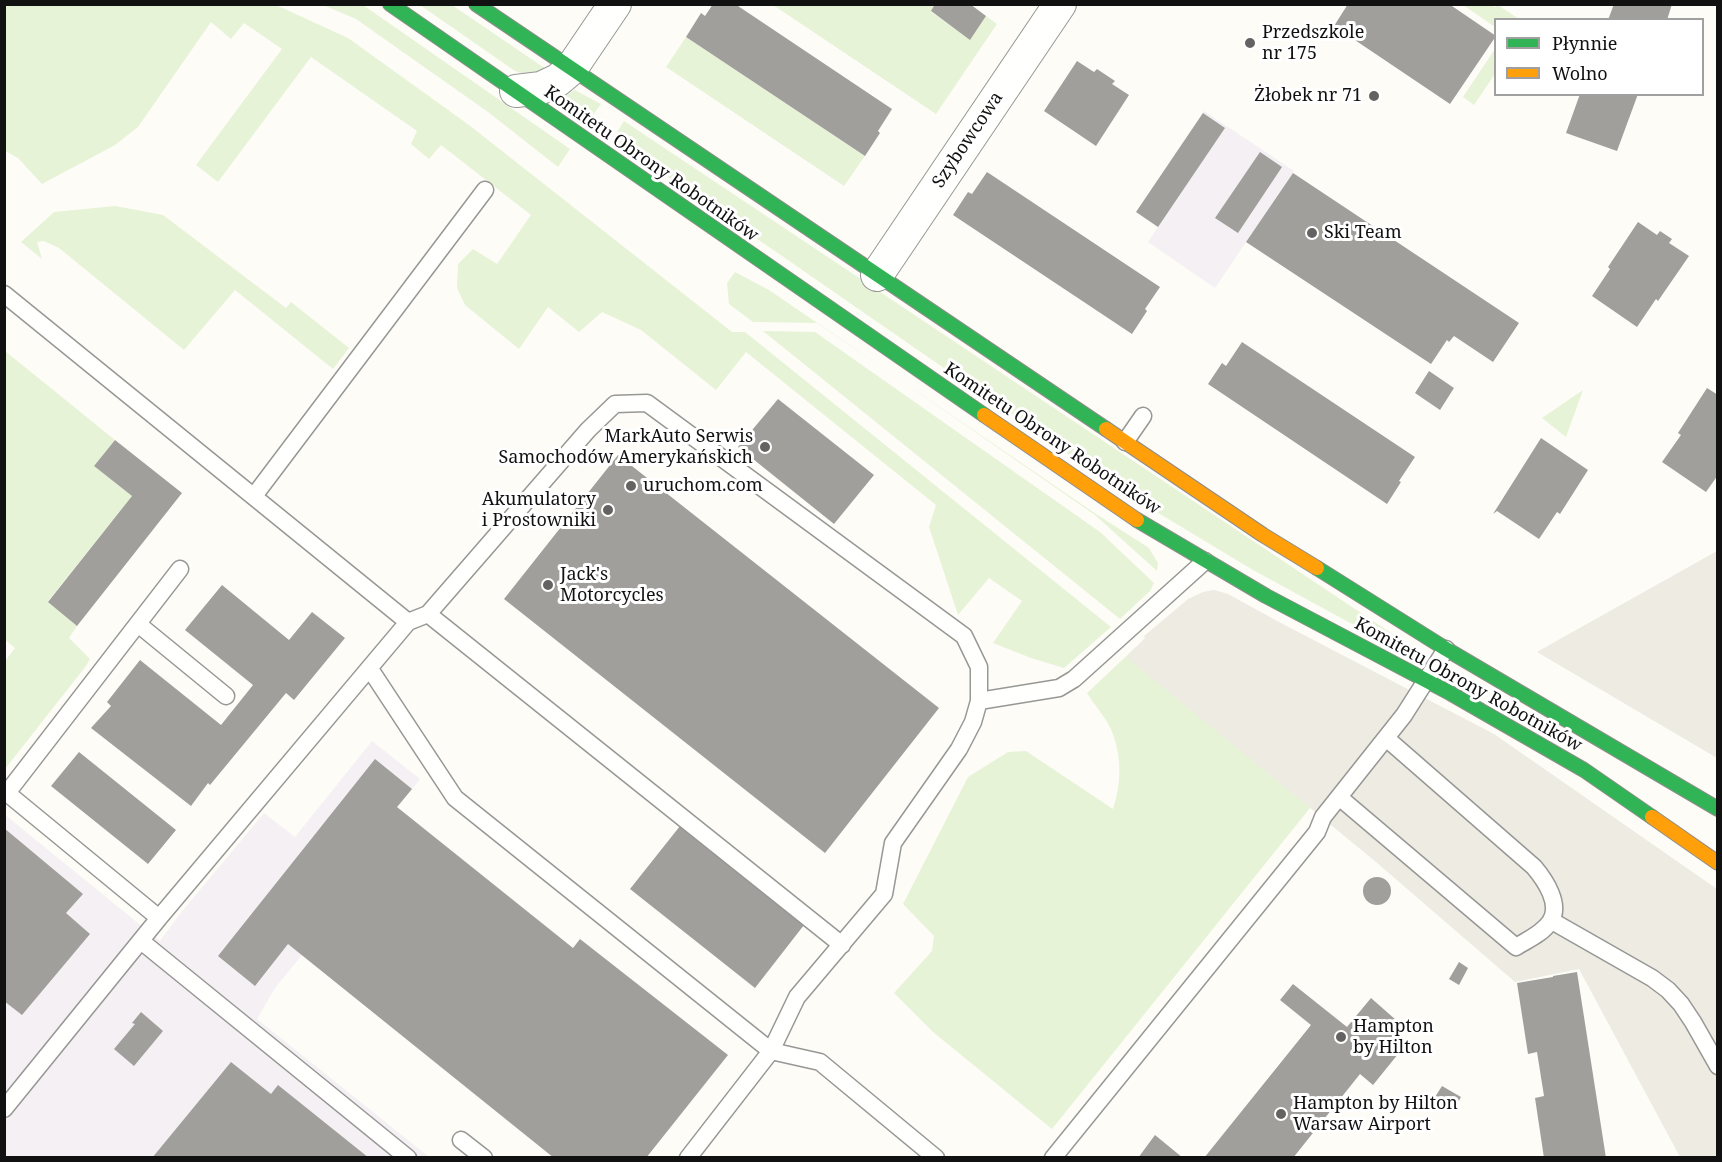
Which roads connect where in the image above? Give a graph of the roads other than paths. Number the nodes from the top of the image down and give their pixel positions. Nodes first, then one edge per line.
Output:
1 (390, 4) edge
2 (476, 4) edge
3 (615, 4) edge
4 (1059, 4) edge
5 (572, 69) junction
6 (516, 91) junction
7 (485, 190) dead end
8 (877, 275) junction
9 (4, 294) edge
10 (1143, 416) dead end
11 (1125, 442) junction
12 (254, 496) junction
13 (1205, 561) junction
14 (180, 569) dead end
15 (429, 614) junction
16 (408, 622) junction
17 (138, 624) junction
18 (1446, 649) junction
19 (369, 669) junction
20 (1426, 681) junction
21 (226, 696) dead end
22 (979, 701) junction
23 (1386, 738) junction
24 (1339, 797) junction
25 (1718, 809) edge
26 (1718, 863) edge
27 (159, 918) junction
28 (1552, 921) junction
29 (141, 941) junction
30 (842, 945) junction
31 (771, 1051) junction
32 (1718, 1066) edge
33 (4, 1109) edge
34 (461, 1140) dead end
35 (408, 1158) edge
36 (483, 1158) edge
37 (688, 1158) edge
38 (936, 1158) edge
39 (1053, 1158) edge

1 - 6 street, Komitetu Obrony Robotników
2 - 5 street, Komitetu Obrony Robotników
3 - 5 street
4 - 8 street, Szybowcowa
5 - 6 street
5 - 8 street, Komitetu Obrony Robotników
6 - 13 street, Komitetu Obrony Robotników
7 - 12 lane
8 - 11 street, Komitetu Obrony Robotników
9 - 12 lane
10 - 11 lane
11 - 18 street, Komitetu Obrony Robotników
12 - 16 lane
13 - 20 street, Komitetu Obrony Robotników
13 - 22 lane
14 - 17 lane
15 - 16 lane
15 - 22 lane
15 - 30 lane
16 - 19 lane
17 - 21 lane
17 - 27 lane
18 - 20 lane
18 - 25 street, Komitetu Obrony Robotników
19 - 27 lane
19 - 31 lane
20 - 23 lane
20 - 26 street, Komitetu Obrony Robotników
22 - 30 lane
23 - 24 lane
23 - 28 lane
24 - 28 lane
24 - 39 lane
27 - 29 lane
28 - 32 lane
29 - 33 lane
29 - 35 lane
30 - 31 lane
31 - 37 lane
31 - 38 lane
34 - 36 lane

